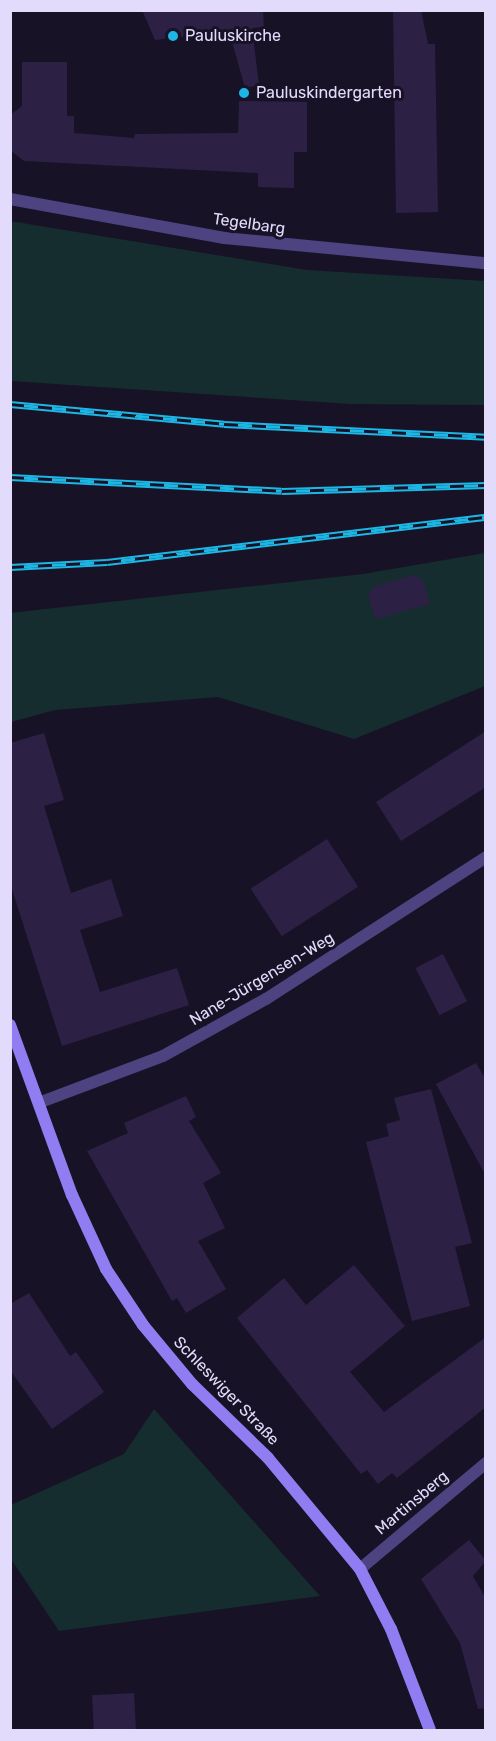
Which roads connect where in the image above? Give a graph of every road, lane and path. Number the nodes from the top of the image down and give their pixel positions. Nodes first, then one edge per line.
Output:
1 (10, 199) edge
2 (486, 262) edge
3 (486, 857) edge
4 (10, 1025) edge
5 (41, 1102) junction
6 (486, 1463) edge
7 (360, 1569) junction
8 (430, 1731) edge

1 - 2 street, Tegelbarg
3 - 5 street, Nane-Jürgensen-Weg
4 - 5 main road, Schleswiger Straße
5 - 7 main road, Schleswiger Straße
6 - 7 street, Martinsberg
7 - 8 main road, Schleswiger Straße

